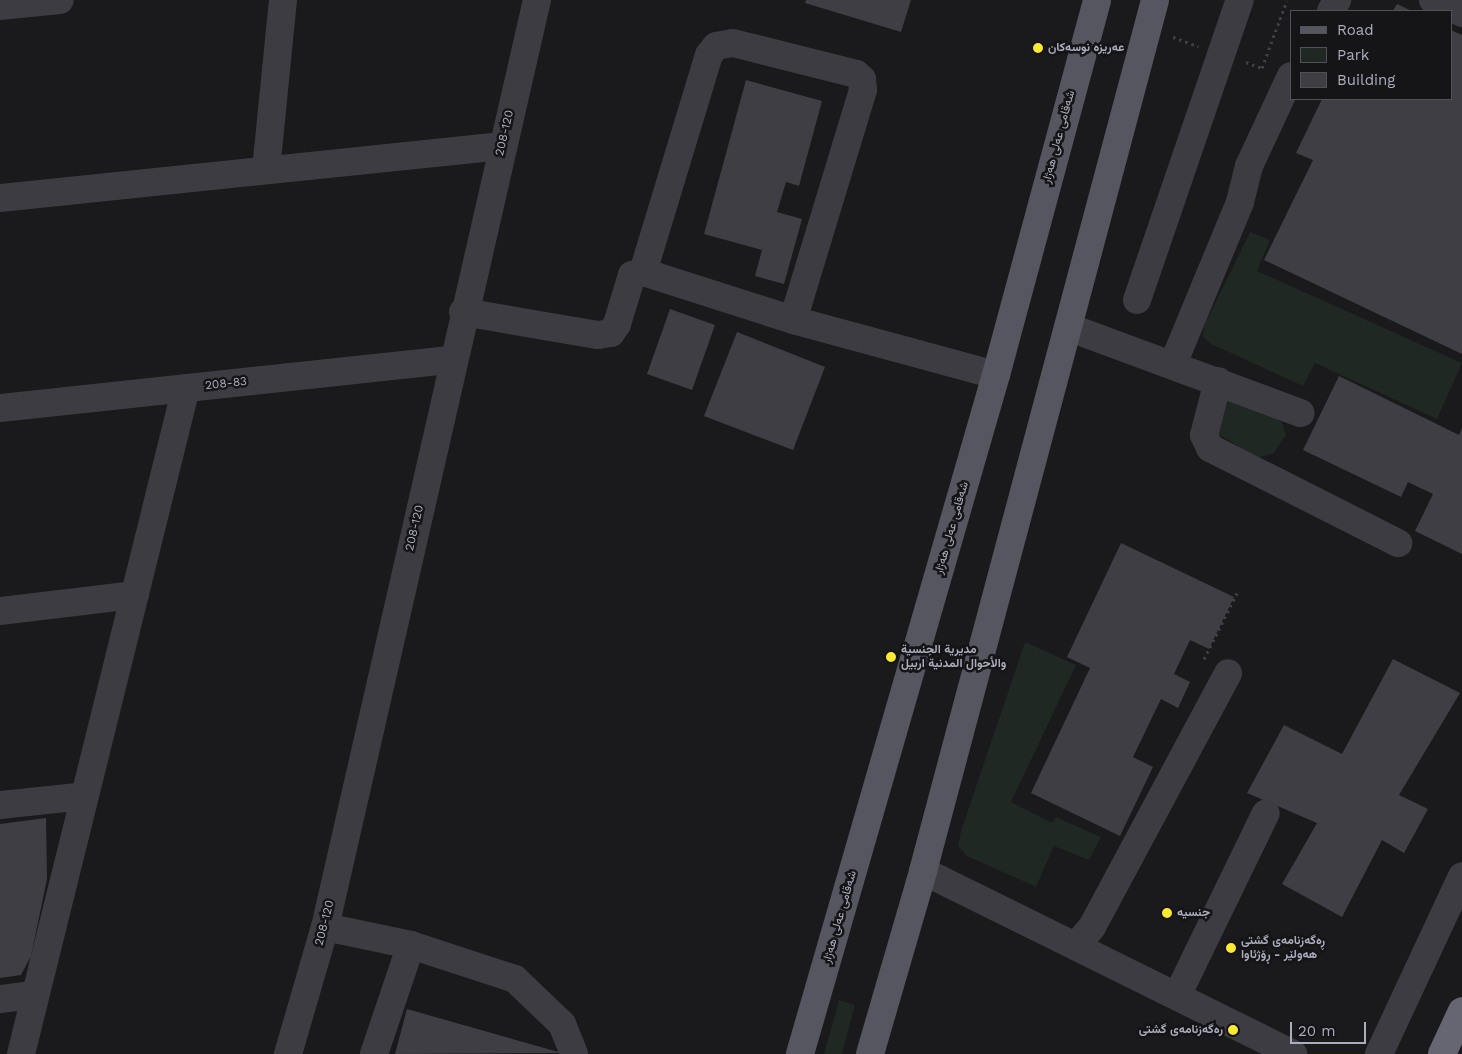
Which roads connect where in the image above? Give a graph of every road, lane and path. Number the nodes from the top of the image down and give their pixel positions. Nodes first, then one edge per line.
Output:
1 (60, 0) edge
2 (283, 0) edge
3 (537, 0) edge
4 (1097, 0) edge
5 (1155, 0) edge
6 (1240, 0) edge
7 (1433, 0) edge
8 (0, 6) edge
9 (1462, 12) edge
10 (1290, 78) edge
11 (502, 146) junction
12 (266, 170) junction
13 (0, 198) edge
14 (643, 272) junction
15 (1137, 300) dead end
16 (463, 312) junction
17 (793, 320) junction
18 (1068, 327) junction
19 (452, 360) junction
20 (1172, 364) junction
21 (996, 375) junction
22 (1218, 381) junction
23 (186, 388) junction
24 (0, 408) edge
25 (1301, 413) dead end
26 (1398, 543) dead end
27 (135, 595) junction
28 (0, 611) edge
29 (1228, 673) dead end
30 (85, 796) junction
31 (0, 805) edge
32 (1266, 813) dead end
33 (923, 871) junction
34 (1462, 876) edge
35 (325, 927) junction
36 (410, 945) junction
37 (1076, 946) junction
38 (35, 995) junction
39 (1177, 996) junction
40 (0, 999) edge
41 (1462, 1012) edge
42 (21, 1054) edge
43 (288, 1054) edge
44 (374, 1054) edge
45 (574, 1054) edge
46 (800, 1054) edge
47 (870, 1054) edge
48 (1293, 1054) edge
49 (1379, 1054) edge
50 (1442, 1054) edge

1 - 8 street
2 - 12 street
3 - 11 street, 208-120
4 - 21 main road, شەقامی عەلی هەژار
5 - 18 main road
6 - 15 street
7 - 9 street
10 - 20 street
11 - 12 street
11 - 16 street, 208-120
12 - 13 street
14 - 16 street
14 - 17 street
14 - 17 street
16 - 19 street, 208-120
17 - 21 street
18 - 20 street
18 - 33 main road
19 - 23 street, 208-83
19 - 35 street, 208-120
20 - 22 street
21 - 46 main road, شەقامی عەلی هەژار
22 - 25 street
22 - 26 street
23 - 24 street, 208-83
23 - 27 street
27 - 28 street
27 - 30 street
29 - 37 street
30 - 31 street
30 - 38 street
32 - 39 street
33 - 37 street
33 - 47 main road
34 - 49 street
35 - 36 street
35 - 43 street, 208-120
36 - 44 street
36 - 45 street
37 - 39 street
38 - 40 street
38 - 42 street
39 - 48 street
41 - 50 highway

